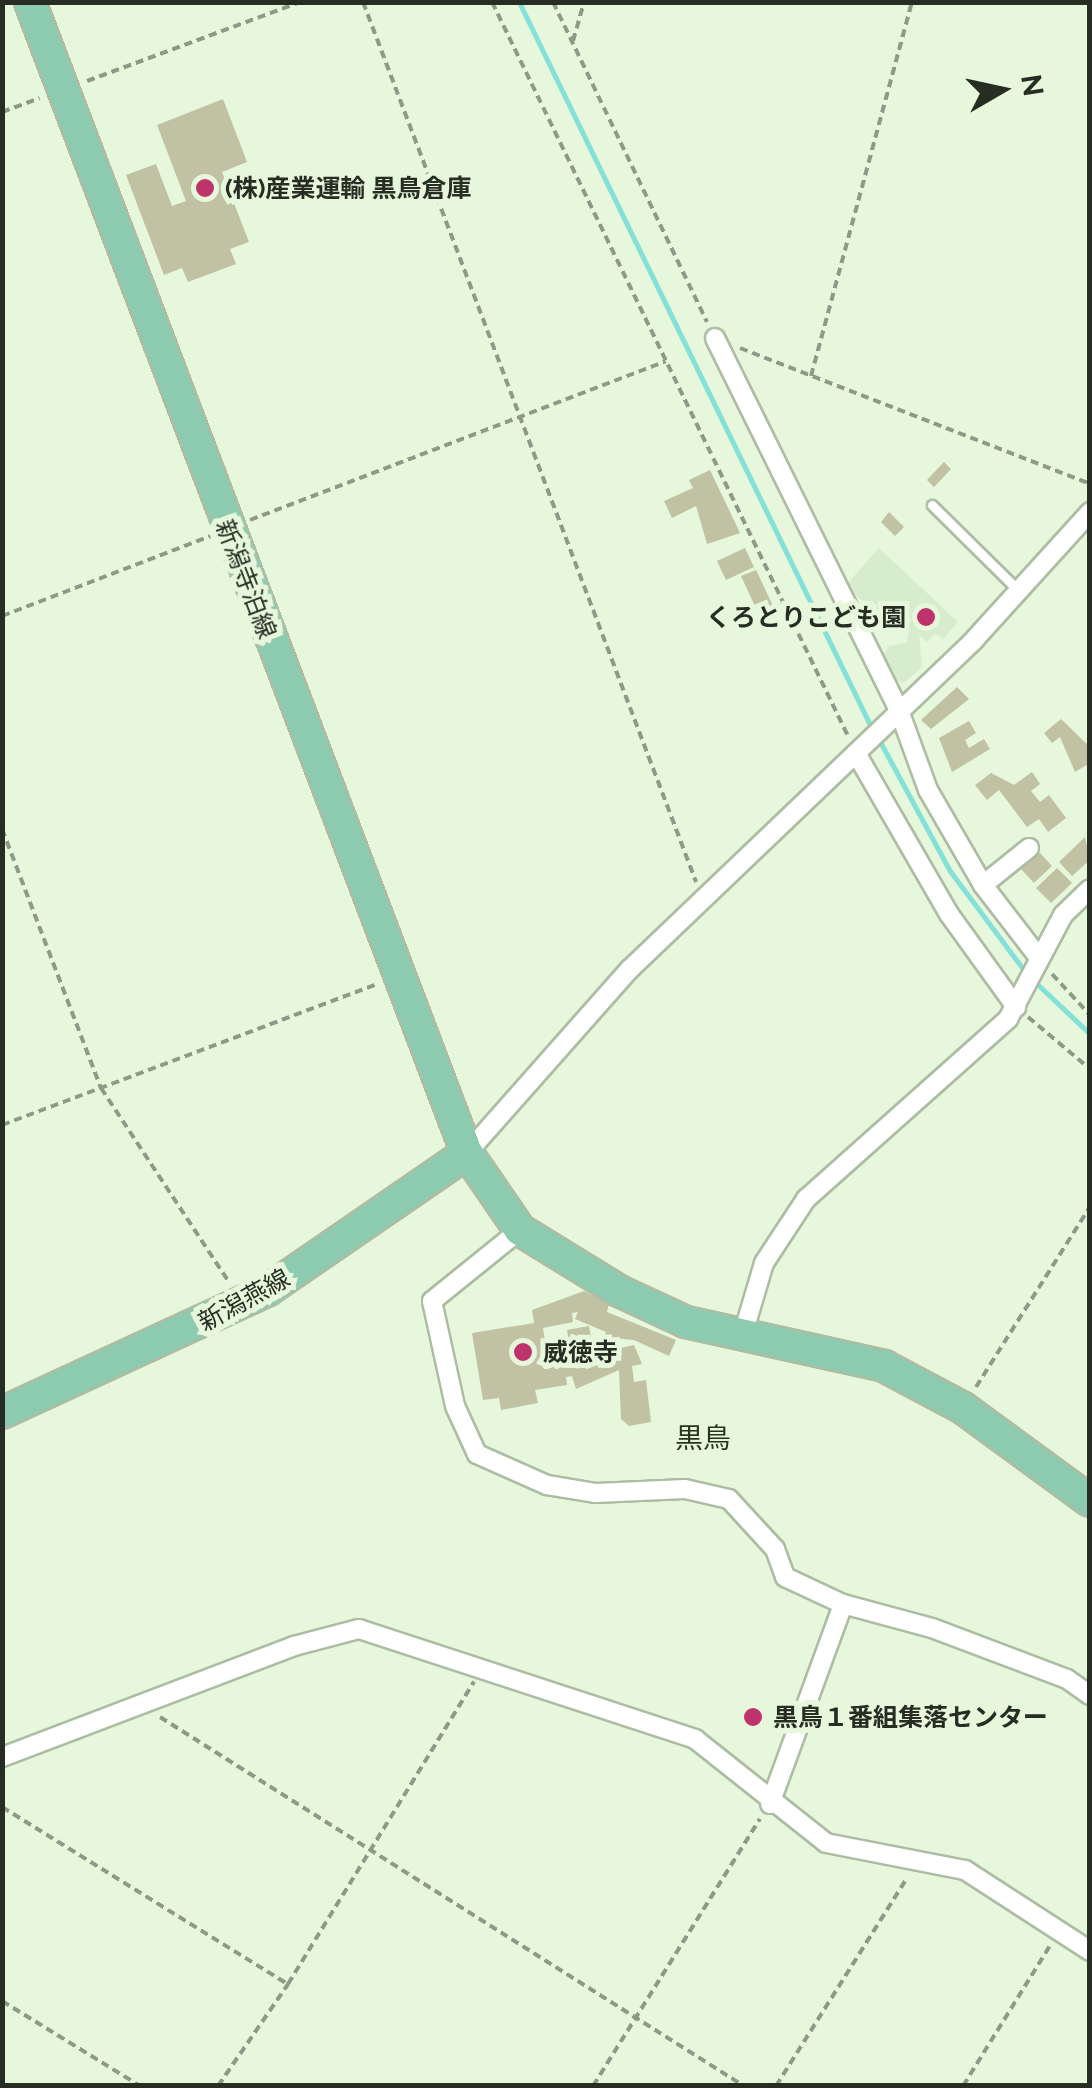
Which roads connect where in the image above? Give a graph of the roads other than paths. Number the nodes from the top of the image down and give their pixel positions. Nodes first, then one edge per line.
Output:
1 (30, 2) edge
2 (715, 338) road end
3 (932, 505) dead end
4 (1090, 512) edge
5 (1019, 591) junction
6 (896, 717) junction
7 (859, 750) junction
8 (1029, 848) dead end
9 (983, 885) junction
10 (1090, 890) edge
11 (1036, 960) junction
12 (1018, 1000) junction
13 (466, 1153) junction
14 (520, 1230) junction
15 (743, 1334) junction
16 (2, 1413) edge
17 (1090, 1501) edge
18 (843, 1604) junction
19 (1090, 1694) edge
20 (2, 1757) edge
21 (770, 1804) junction
22 (1090, 1952) edge

1 - 13 main road, 新潟寺泊線
2 - 6 street
3 - 5 lane
4 - 5 street
5 - 6 street
6 - 7 street
6 - 9 street
7 - 12 street
7 - 13 street
8 - 9 street
9 - 11 street
10 - 11 street
11 - 12 street
12 - 15 street
13 - 14 main road, 新潟寺泊線
13 - 16 main road, 新潟燕線
14 - 15 main road
14 - 18 street
15 - 17 main road
18 - 19 street
18 - 21 street
20 - 21 street
21 - 22 street

